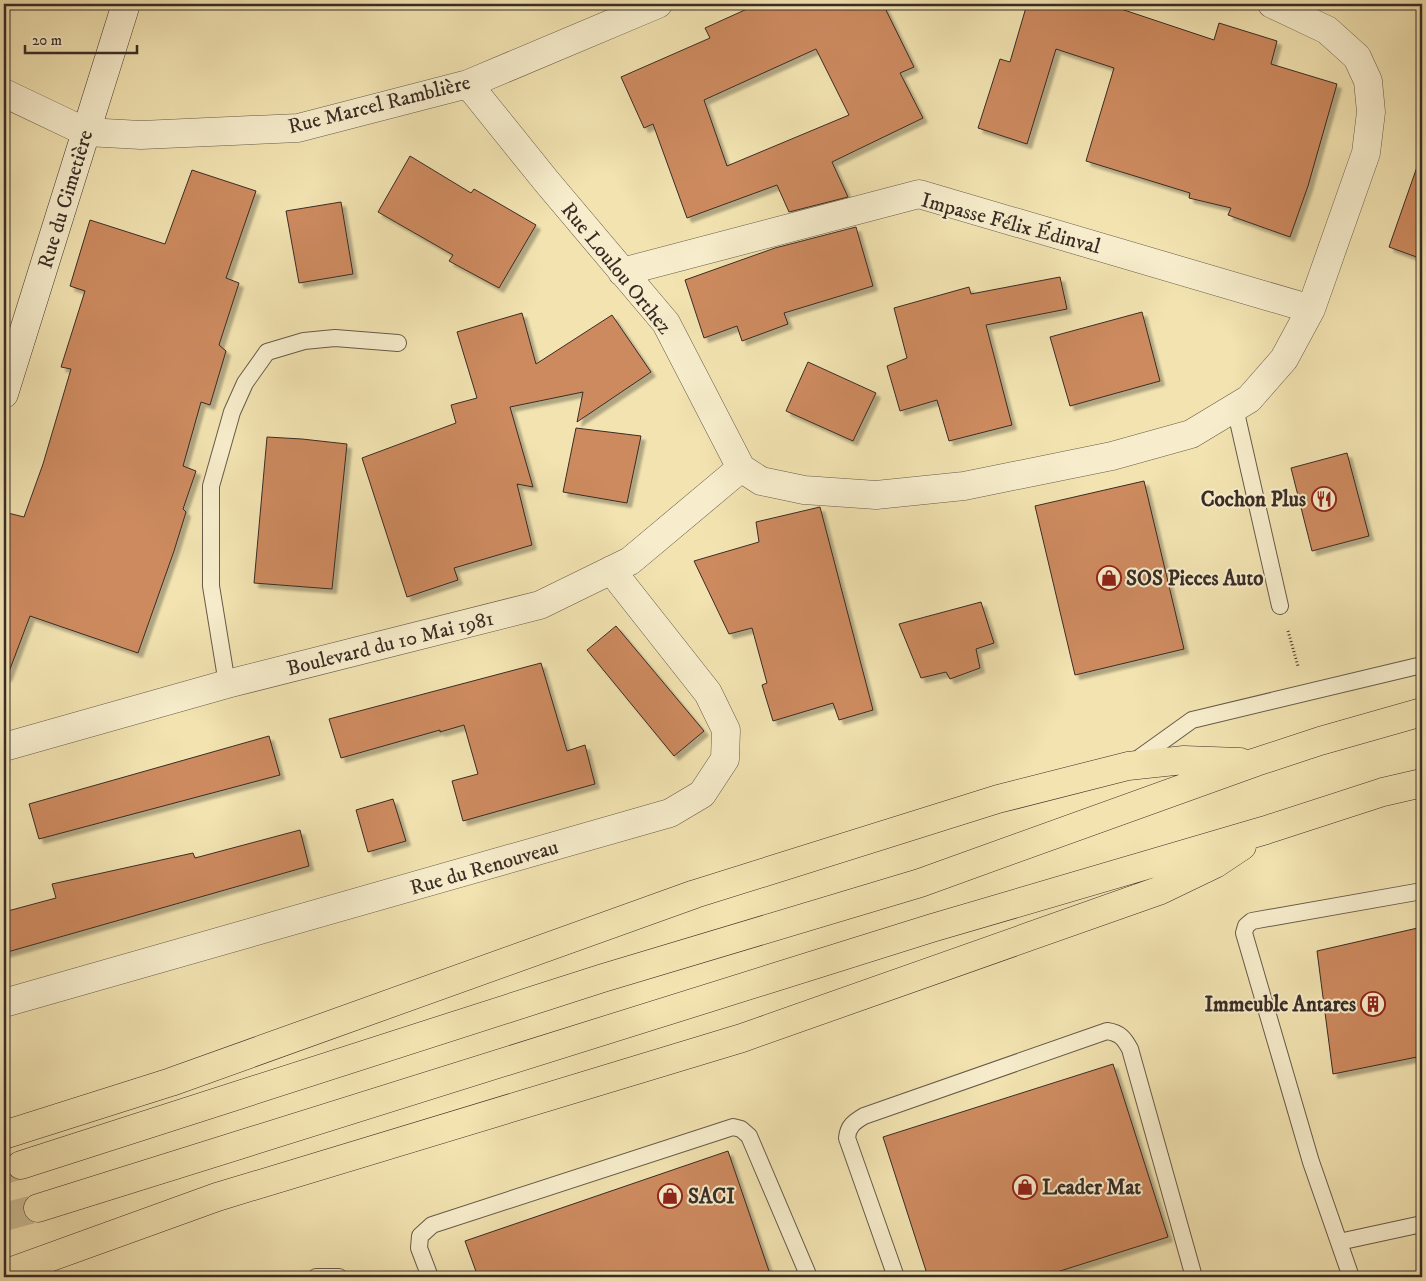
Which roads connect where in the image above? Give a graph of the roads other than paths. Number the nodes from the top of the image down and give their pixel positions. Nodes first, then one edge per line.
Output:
1 (126, 4) edge
2 (658, 4) edge
3 (1272, 4) edge
4 (468, 84) junction
5 (4, 93) edge
6 (86, 132) junction
7 (622, 272) junction
8 (1311, 309) junction
9 (398, 343) dead end
10 (4, 394) edge
11 (1235, 408) junction
12 (742, 468) junction
13 (612, 570) junction
14 (1280, 606) dead end
15 (1422, 665) edge
16 (228, 684) junction
17 (1422, 712) edge
18 (4, 747) edge
19 (1256, 762) junction
20 (1128, 766) junction
21 (1422, 783) edge
22 (1266, 830) junction
23 (1422, 892) edge
24 (4, 1003) edge
25 (4, 1135) edge
26 (21, 1165) tunnel mouth
27 (38, 1208) tunnel mouth
28 (1422, 1224) edge
29 (1340, 1242) junction
30 (4, 1274) edge
31 (316, 1277) edge
32 (339, 1277) edge
33 (430, 1277) edge
34 (809, 1277) edge
35 (896, 1277) edge
36 (1194, 1277) edge
37 (1351, 1277) edge

1 - 6 street, Rue du Cimetière
2 - 4 street, Rue Marcel Ramblière
3 - 8 street
4 - 6 street, Rue Marcel Ramblière
4 - 7 street, Rue Loulou Orthez
5 - 6 street
6 - 10 street, Rue du Cimetière
7 - 8 street, Impasse Félix Édinval
7 - 12 street, Rue Loulou Orthez
8 - 11 street
9 - 16 lane
11 - 12 street
11 - 14 lane
12 - 13 street, Boulevard du 10 Mai 1981
13 - 16 street, Boulevard du 10 Mai 1981
13 - 24 street, Rue du Renouveau
15 - 20 lane
16 - 18 street, Boulevard du 10 Mai 1981
17 - 19 highway
19 - 20 highway
19 - 26 highway
20 - 25 highway
21 - 22 highway
22 - 27 highway
22 - 30 highway
23 - 29 lane
28 - 29 lane
29 - 37 lane
31 - 32 lane
33 - 34 lane
35 - 36 lane

